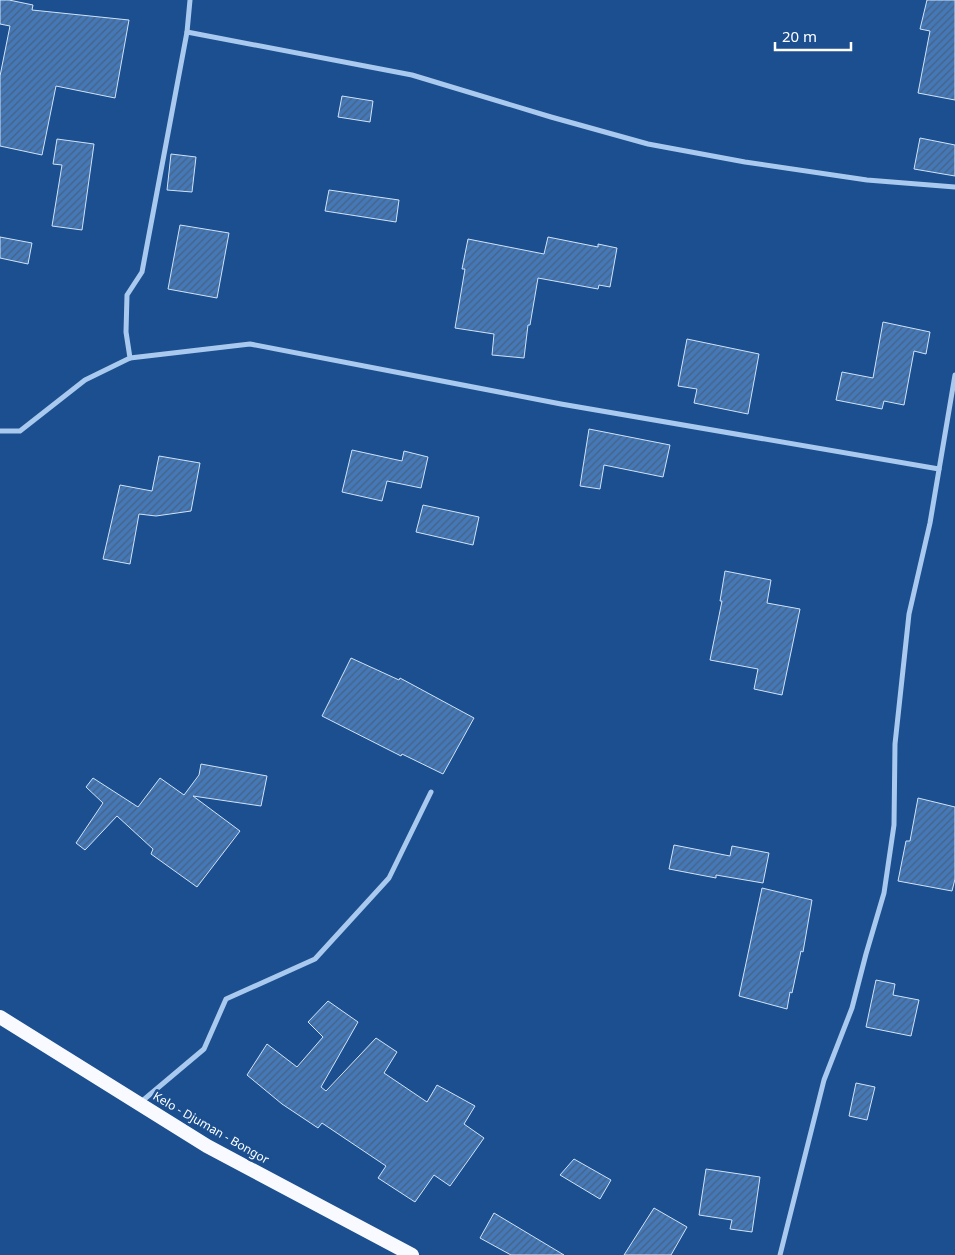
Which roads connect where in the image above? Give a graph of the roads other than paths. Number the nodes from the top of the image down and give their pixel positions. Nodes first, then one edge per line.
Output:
1 (190, 0) edge
2 (187, 32) junction
3 (955, 188) edge
4 (130, 358) junction
5 (955, 375) edge
6 (0, 431) edge
7 (939, 469) junction
8 (431, 792) dead end
9 (0, 1017) edge
10 (139, 1104) junction
11 (412, 1255) edge
12 (780, 1255) edge

1 - 2 street
2 - 3 street
2 - 4 street
4 - 6 street
4 - 7 street
5 - 7 street
7 - 12 street
8 - 10 street
9 - 10 highway, Kelo - Djuman - Bongor
10 - 11 highway, Kelo - Djuman - Bongor

